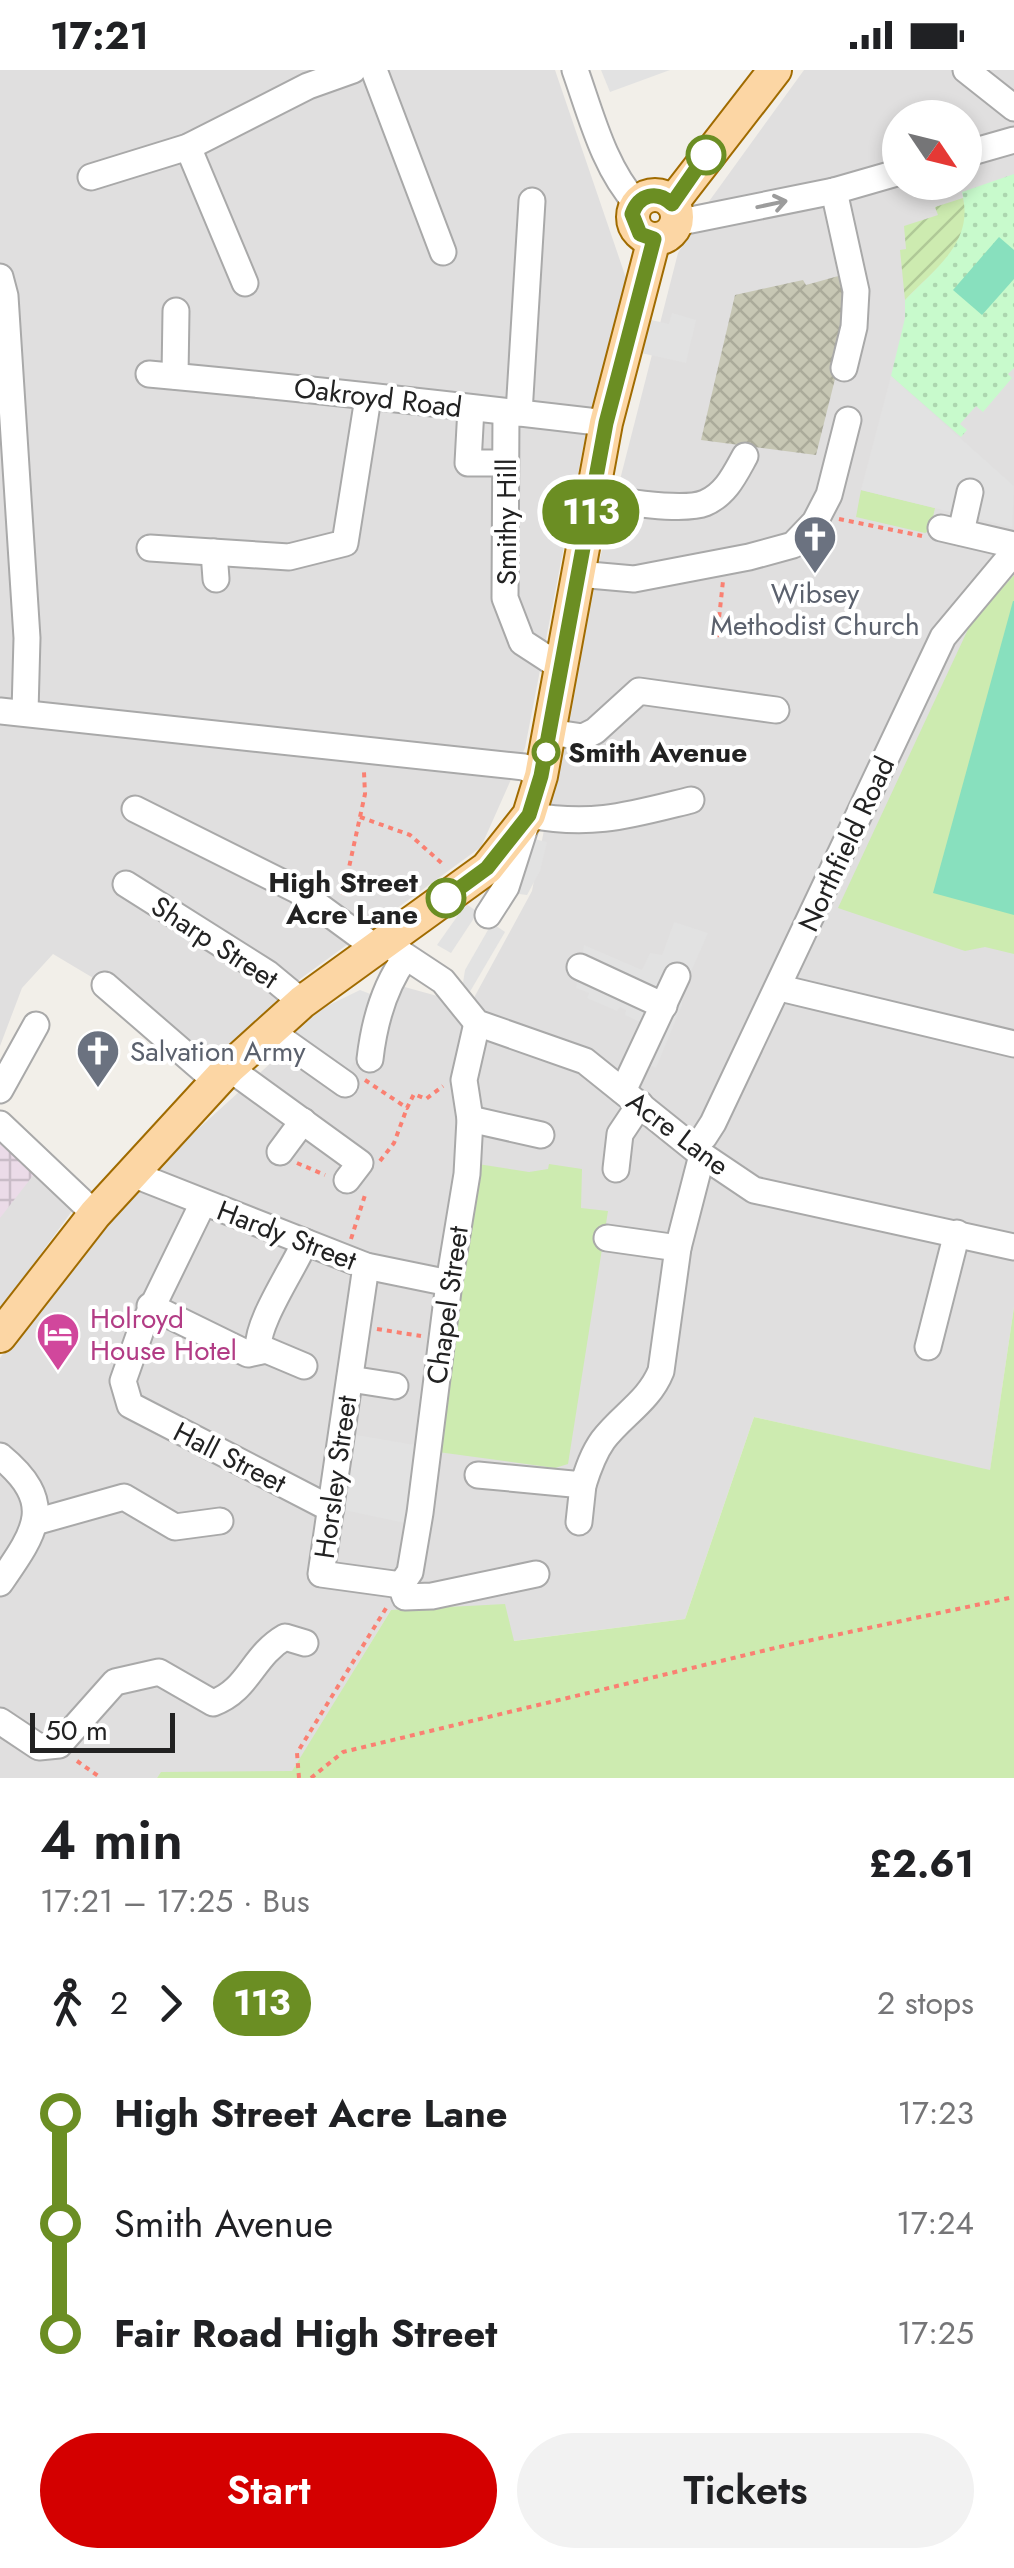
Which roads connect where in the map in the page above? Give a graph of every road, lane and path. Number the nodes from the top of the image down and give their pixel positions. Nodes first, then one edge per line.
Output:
1 (354, 70) edge
2 (374, 70) edge
3 (575, 70) edge
4 (775, 70) edge
5 (968, 71) edge
6 (1014, 108) edge
7 (1014, 140) edge
8 (188, 146) junction
9 (982, 149) edge
10 (91, 177) dead end
11 (882, 177) edge
12 (834, 191) junction
13 (532, 201) dead end
14 (637, 204) joint
15 (667, 222) junction
16 (443, 252) dead end
17 (0, 277) edge
18 (244, 283) dead end
19 (176, 311) dead end
20 (844, 368) dead end
21 (368, 398) junction
22 (470, 408) junction
23 (513, 412) junction
24 (848, 420) dead end
25 (606, 423) junction
26 (744, 456) dead end
27 (496, 464) dead end
28 (970, 492) dead end
29 (594, 496) junction
30 (818, 516) junction
31 (951, 530) junction
32 (1014, 544) edge
33 (150, 548) dead end
34 (214, 552) junction
35 (1014, 552) edge
36 (726, 562) junction
37 (578, 574) junction
38 (216, 579) dead end
39 (717, 638) dead end
40 (562, 668) junction
41 (776, 710) dead end
42 (12, 711) edge
43 (549, 732) junction
44 (363, 748) junction
45 (541, 776) junction
46 (692, 800) dead end
47 (136, 808) dead end
48 (529, 815) junction
49 (360, 817) junction
50 (126, 884) dead end
51 (462, 886) junction
52 (488, 915) dead end
53 (338, 920) junction
54 (388, 949) junction
55 (580, 967) dead end
56 (678, 976) dead end
57 (106, 985) dead end
58 (780, 988) junction
59 (302, 1002) junction
60 (664, 1006) junction
61 (477, 1023) junction
62 (36, 1025) dead end
63 (270, 1031) junction
64 (1014, 1044) edge
65 (370, 1059) dead end
66 (223, 1074) junction
67 (464, 1080) junction
68 (344, 1084) joint
69 (0, 1090) edge
70 (631, 1098) junction
71 (470, 1118) junction
72 (303, 1122) junction
73 (0, 1124) edge
74 (542, 1135) dead end
75 (698, 1150) junction
76 (280, 1152) joint
77 (616, 1169) dead end
78 (354, 1172) joint
79 (130, 1173) junction
80 (202, 1203) junction
81 (95, 1214) junction
82 (957, 1234) junction
83 (607, 1238) dead end
84 (305, 1242) junction
85 (1012, 1246) edge
86 (678, 1248) junction
87 (366, 1266) junction
88 (448, 1283) junction
89 (150, 1306) junction
90 (357, 1326) junction
91 (0, 1336) edge
92 (441, 1340) junction
93 (928, 1346) dead end
94 (259, 1351) junction
95 (304, 1366) dead end
96 (350, 1380) junction
97 (395, 1386) dead end
98 (0, 1456) edge
99 (478, 1475) dead end
100 (582, 1485) junction
101 (331, 1509) junction
102 (220, 1521) dead end
103 (35, 1522) junction
104 (579, 1522) dead end
105 (536, 1574) dead end
106 (0, 1583) edge
107 (401, 1585) junction
108 (1014, 1597) edge
109 (306, 1643) dead end
110 (0, 1721) edge
111 (59, 1744) junction
112 (101, 1778) edge
113 (299, 1778) edge
114 (311, 1778) edge

1 - 8 street
2 - 16 street
3 - 14 street
4 - 15 main road
5 - 6 street
7 - 9 street
8 - 10 street
8 - 18 street
11 - 12 street
15 -> 12 street
12 - 20 street
13 - 23 street, Smithy Hill
14 - 15 main road
15 - 25 main road
17 - 42 street
19 - 21 street, Oakroyd Road
21 - 22 street, Oakroyd Road
21 - 34 street
22 - 23 street, Oakroyd Road
22 - 27 street
23 - 25 street, Oakroyd Road
23 - 40 street, Smithy Hill
24 - 30 street
25 - 29 main road
26 - 29 street
28 - 31 street
29 - 37 main road
30 - 31 path
30 - 36 street
31 - 32 street
33 - 34 street
34 - 38 street
35 - 58 street, Northfield Road
36 - 37 street
36 - 39 path
37 - 40 main road
40 - 43 main road
41 - 43 street
42 - 44 street
43 - 45 main road
44 - 45 street
44 - 49 path
45 - 48 main road
46 - 48 street
47 - 53 street
48 - 51 main road
48 - 52 street
49 - 51 path
49 - 53 path
50 - 59 street, Sharp Street
51 - 54 main road
53 - 54 street
54 - 59 main road
54 - 61 street
54 - 65 street
55 - 60 street
56 - 60 street
57 - 66 street
58 - 64 street
58 - 75 street, Northfield Road
59 - 63 main road
60 - 70 street
61 - 67 street, Chapel Street
61 - 70 street, Acre Lane
62 - 69 street
63 - 66 main road
63 - 68 street
66 - 72 street
66 - 79 main road
67 - 68 path
67 - 71 street, Chapel Street
70 - 75 street, Acre Lane
70 - 77 street
71 - 74 street
71 - 88 street, Chapel Street
72 - 76 street
72 - 78 street
73 - 81 street
75 - 82 street, Acre Lane
75 - 86 street
76 - 78 path
79 - 80 street, Hardy Street
79 - 81 main road
80 - 84 street, Hardy Street
80 - 89 street
81 - 91 main road
82 - 85 street, Acre Lane
82 - 93 street
83 - 86 street
84 - 87 street, Hardy Street
84 - 94 street
86 - 100 street
87 - 88 street, Hardy Street
87 - 90 street, Horsley Street
88 - 92 street, Chapel Street
89 - 94 street
89 - 101 street, Hall Street
90 - 92 path
90 - 96 street, Horsley Street
92 - 107 street, Chapel Street
94 - 95 street
96 - 97 street, Horsley Street
96 - 101 street, Horsley Street
98 - 103 street
99 - 100 street
100 - 104 street
101 - 107 street, Horsley Street
102 - 103 street
103 - 106 street
105 - 107 street
107 - 113 path
108 - 114 path
109 - 111 street
110 - 111 street
111 - 112 path

